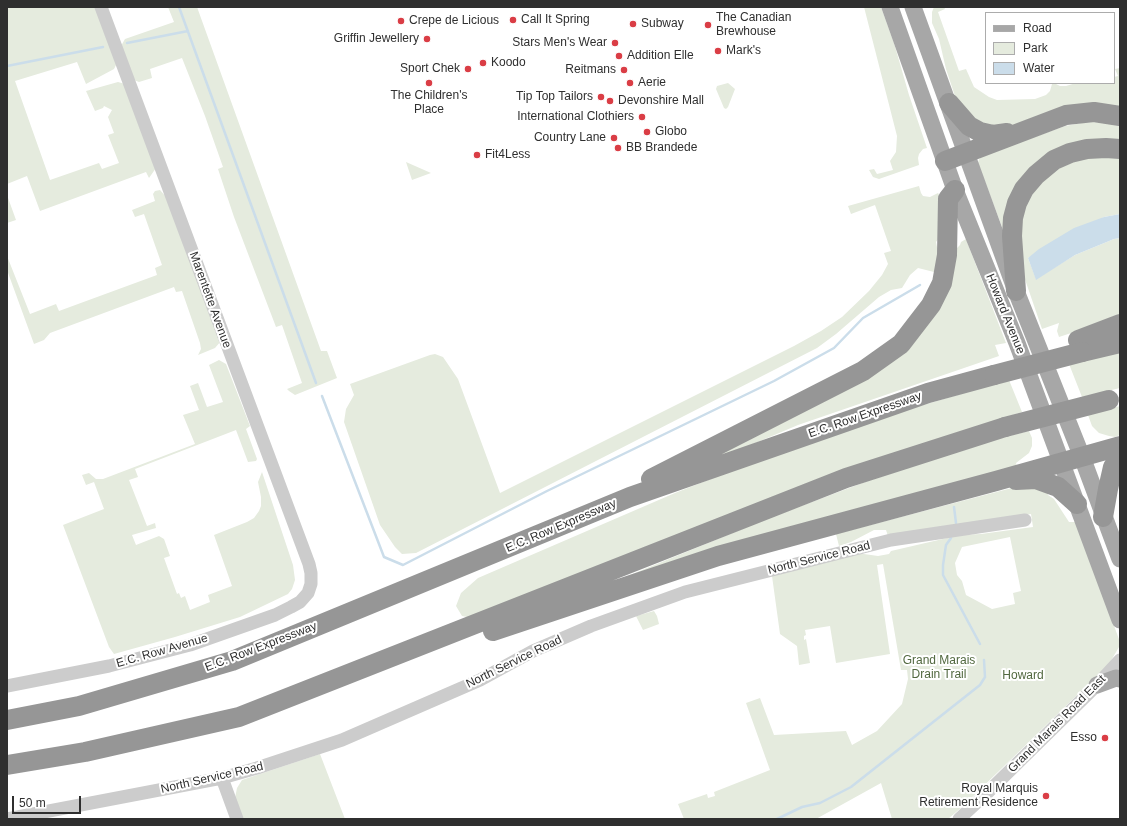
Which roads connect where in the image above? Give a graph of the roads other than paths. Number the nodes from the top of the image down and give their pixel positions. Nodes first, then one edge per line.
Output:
1 (101, 7) edge
2 (890, 7) edge
3 (914, 7) edge
4 (949, 103) junction
5 (1120, 116) edge
6 (1038, 127) junction
7 (1120, 150) edge
8 (967, 152) junction
9 (945, 162) junction
10 (955, 190) junction
11 (1016, 291) junction
12 (1120, 324) edge
13 (1120, 343) edge
14 (1080, 346) junction
15 (1115, 398) edge
16 (1120, 446) edge
17 (1082, 457) junction
18 (1120, 460) edge
19 (1061, 462) junction
20 (996, 481) junction
21 (1077, 504) junction
22 (1104, 517) junction
23 (1025, 520) dead end
24 (522, 542) junction
25 (1120, 559) edge
26 (308, 593) joint
27 (1120, 620) edge
28 (1120, 660) edge
29 (1120, 679) edge
30 (1097, 685) junction
31 (7, 686) edge
32 (239, 717) junction
33 (7, 720) edge
34 (7, 764) edge
35 (222, 778) junction
36 (966, 817) edge
37 (7, 819) edge
38 (237, 819) edge

1 - 26 street, Marentette Avenue
2 - 9 main road, Howard Avenue
3 - 4 main road, Howard Avenue
4 - 6 highway
4 - 8 main road, Howard Avenue
5 - 6 highway
6 - 8 highway
7 - 11 highway
8 - 9 highway
8 - 11 main road, Howard Avenue
9 - 10 main road, Howard Avenue
10 - 19 main road, Howard Avenue
10 - 24 highway
11 - 17 main road, Howard Avenue
12 - 14 highway
13 - 14 highway
14 - 24 highway, E.C. Row Expressway
15 - 32 highway, bridge
16 - 17 highway
17 - 19 highway
17 - 22 main road, Howard Avenue
18 - 22 highway
19 - 20 highway
19 - 21 main road, Howard Avenue
20 - 21 highway
20 - 32 highway
21 - 27 main road, Howard Avenue
22 - 25 main road, Howard Avenue
23 - 35 street, North Service Road
24 - 33 highway, E.C. Row Expressway
26 - 31 street, E.C. Row Avenue
28 - 30 street, Grand Marais Road East
29 - 30 main road
30 - 36 street, Grand Marais Road East
32 - 34 highway
35 - 37 street, North Service Road
35 - 38 street

